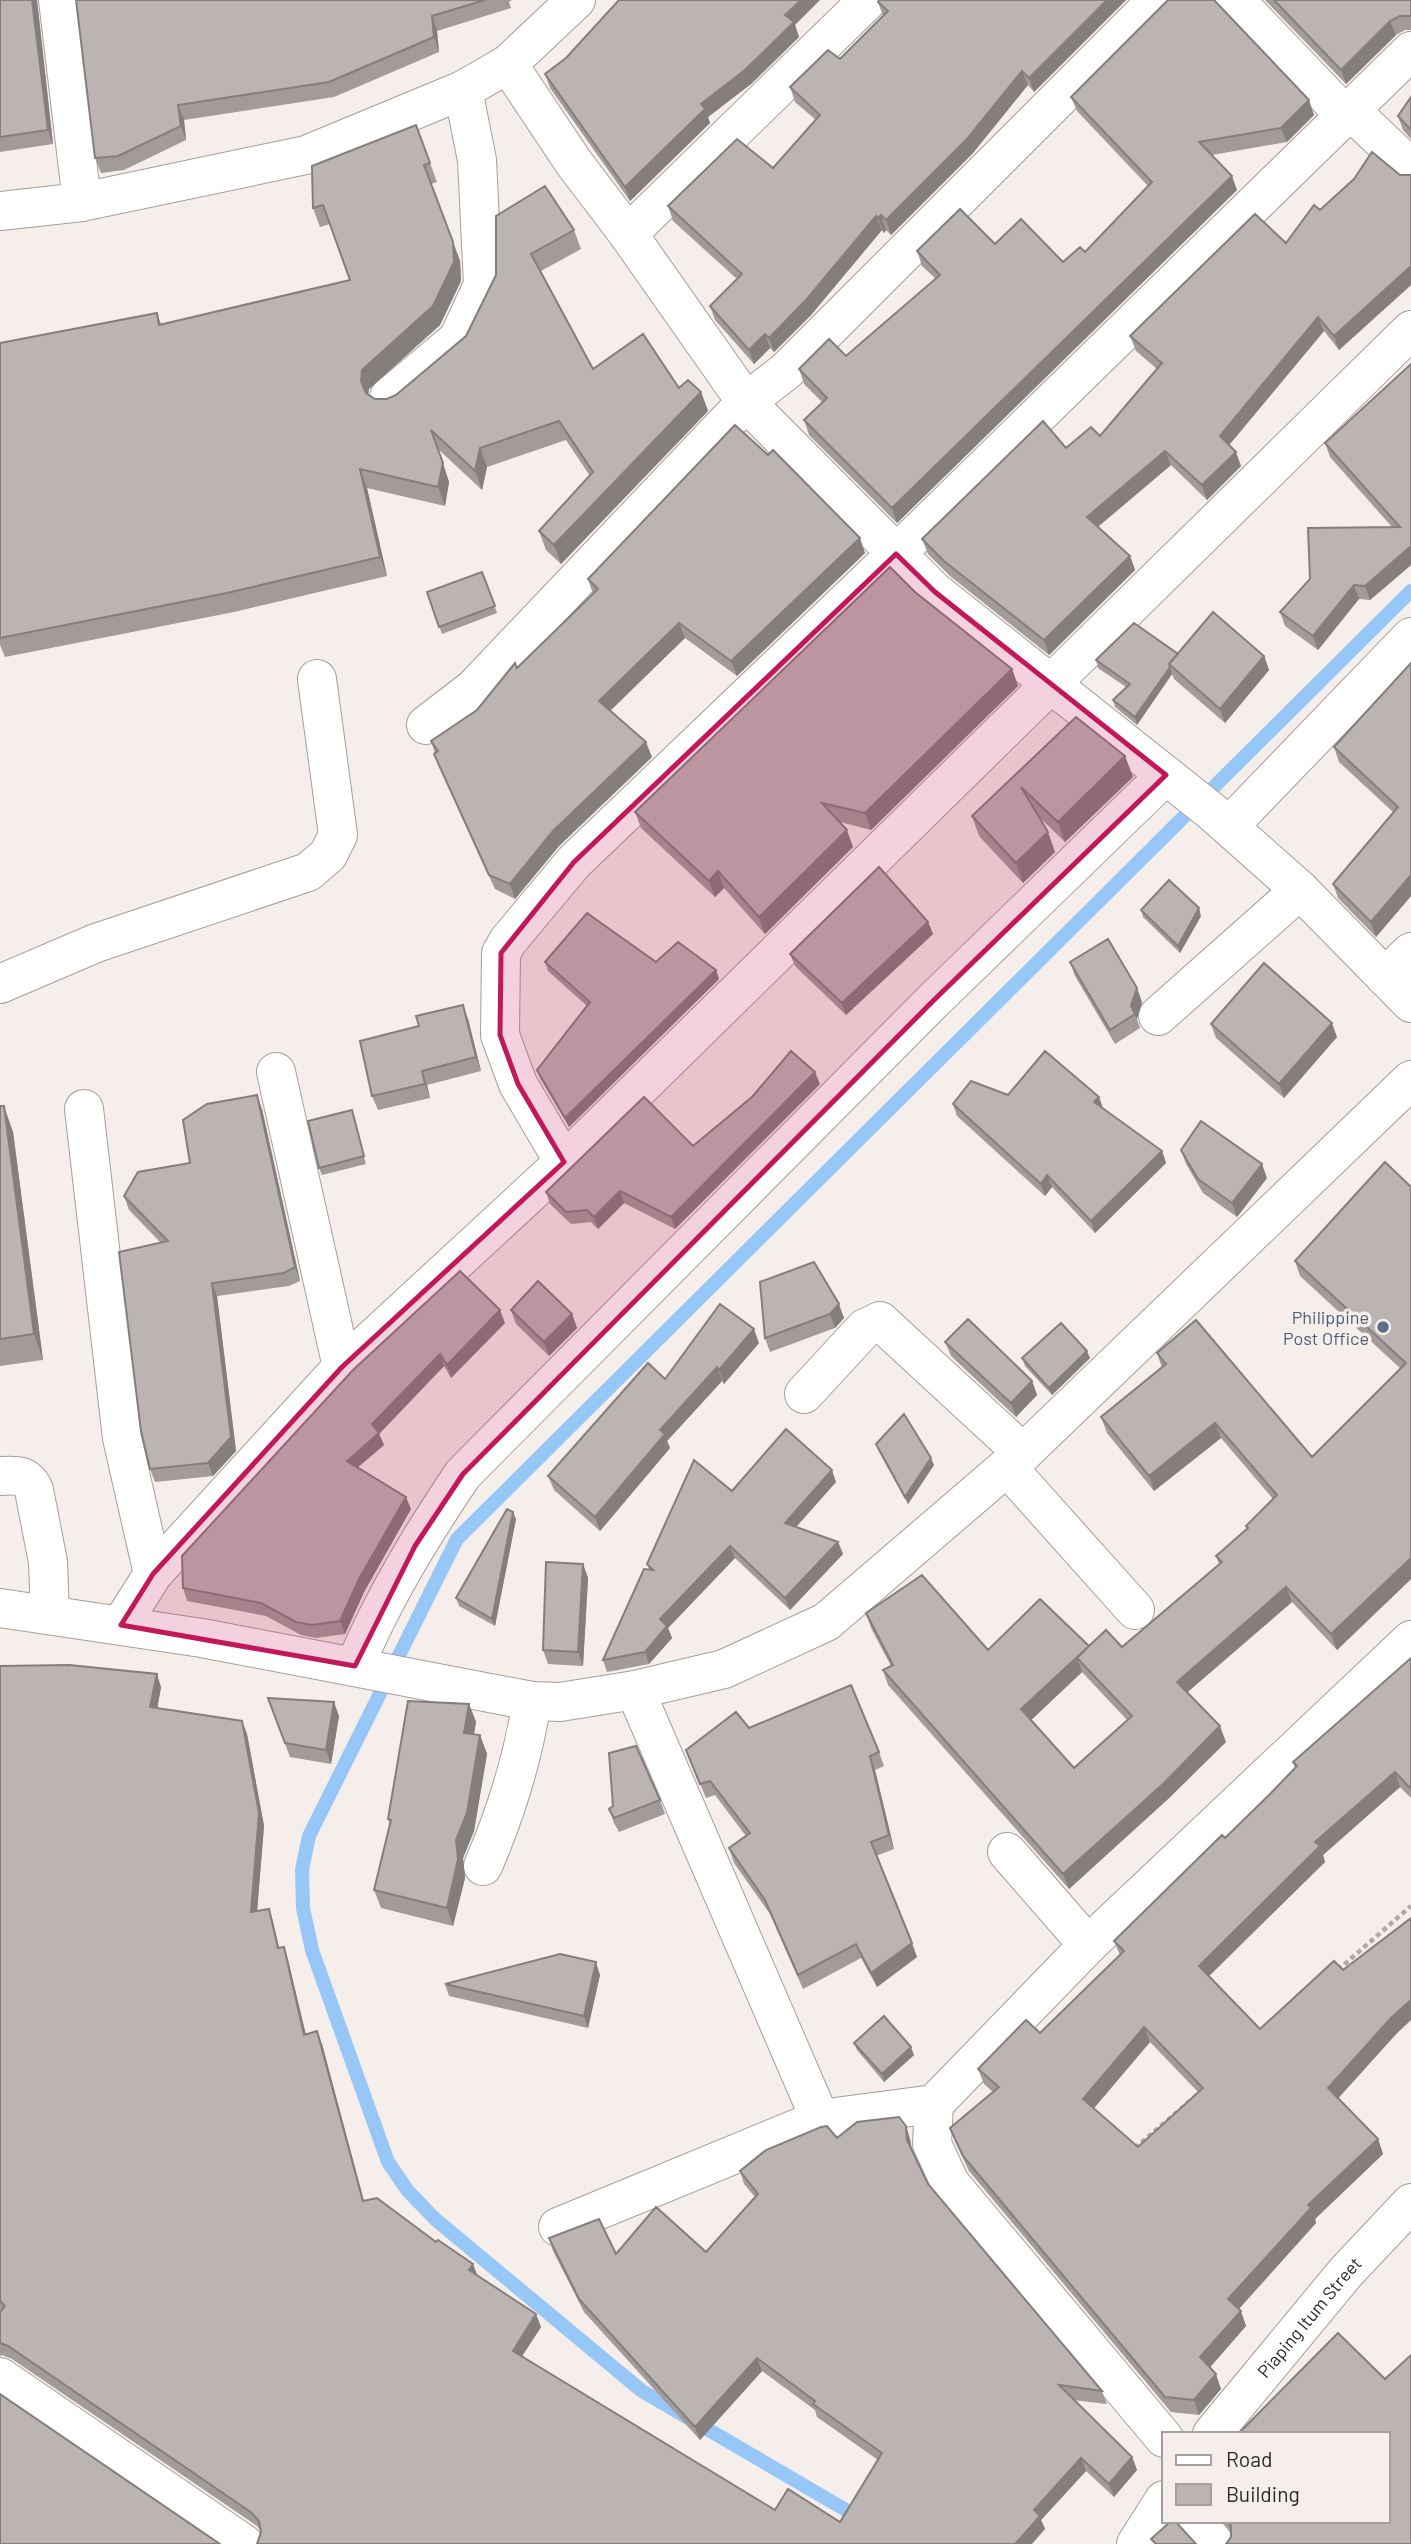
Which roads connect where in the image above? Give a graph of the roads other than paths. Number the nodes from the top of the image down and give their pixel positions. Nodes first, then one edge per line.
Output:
1 (58, 0) edge
2 (576, 0) edge
3 (868, 0) edge
4 (1157, 0) edge
5 (1235, 0) edge
6 (1411, 51) edge
7 (508, 64) junction
8 (463, 90) junction
9 (1348, 113) junction
10 (1411, 168) edge
11 (82, 202) junction
12 (0, 211) edge
13 (628, 234) junction
14 (1411, 330) edge
15 (389, 397) edge
16 (746, 402) junction
17 (896, 554) junction
18 (1411, 637) edge
19 (317, 679) dead end
20 (1051, 684) junction
21 (426, 724) dead end
22 (1172, 780) junction
23 (1220, 819) junction
24 (1300, 890) junction
25 (1402, 977) edge
26 (0, 984) edge
27 (1158, 1016) dead end
28 (275, 1072) dead end
29 (1411, 1080) edge
30 (84, 1110) dead end
31 (564, 1162) junction
32 (342, 1367) junction
33 (804, 1394) dead end
34 (1015, 1460) junction
35 (0, 1476) edge
36 (153, 1574) junction
37 (0, 1608) edge
38 (1135, 1609) dead end
39 (50, 1615) junction
40 (121, 1625) junction
41 (1411, 1640) edge
42 (362, 1667) junction
43 (635, 1690) junction
44 (531, 1701) junction
45 (1007, 1852) dead end
46 (484, 1866) dead end
47 (1088, 1945) junction
48 (934, 2104) junction
49 (820, 2119) junction
50 (1411, 2203) edge
51 (558, 2227) dead end
52 (0, 2377) edge
53 (1214, 2432) edge
54 (1162, 2436) edge
55 (1162, 2503) edge
56 (1198, 2523) edge
57 (244, 2544) edge
58 (1136, 2544) edge
59 (1215, 2544) edge

1 - 11 street
2 - 7 street
3 - 13 street
4 - 16 street
5 - 9 street
6 - 9 street
7 - 8 street
7 - 13 street
8 - 11 street
8 - 15 street
9 - 10 street
9 - 17 street
11 - 12 street
13 - 16 street
14 - 20 street
16 - 17 street
16 - 21 street
17 - 20 street
17 - 31 street
18 - 23 street
19 - 26 street
20 - 22 street
20 - 31 street
22 - 23 street
22 - 42 street
23 - 24 street
24 - 25 street
24 - 27 street
28 - 32 street
29 - 34 street
30 - 36 street
31 - 32 street
32 - 36 street
33 - 34 street
34 - 38 street
34 - 43 street
35 - 39 street
36 - 40 street
37 - 39 street
39 - 40 street
40 - 42 street
41 - 47 street
42 - 44 street
43 - 44 street
43 - 49 street
44 - 46 street
45 - 47 street
47 - 48 street
48 - 49 street
48 - 54 street
49 - 51 street
50 - 53 street, Piaping Itum Street
52 - 57 street
55 - 58 street
56 - 59 street

